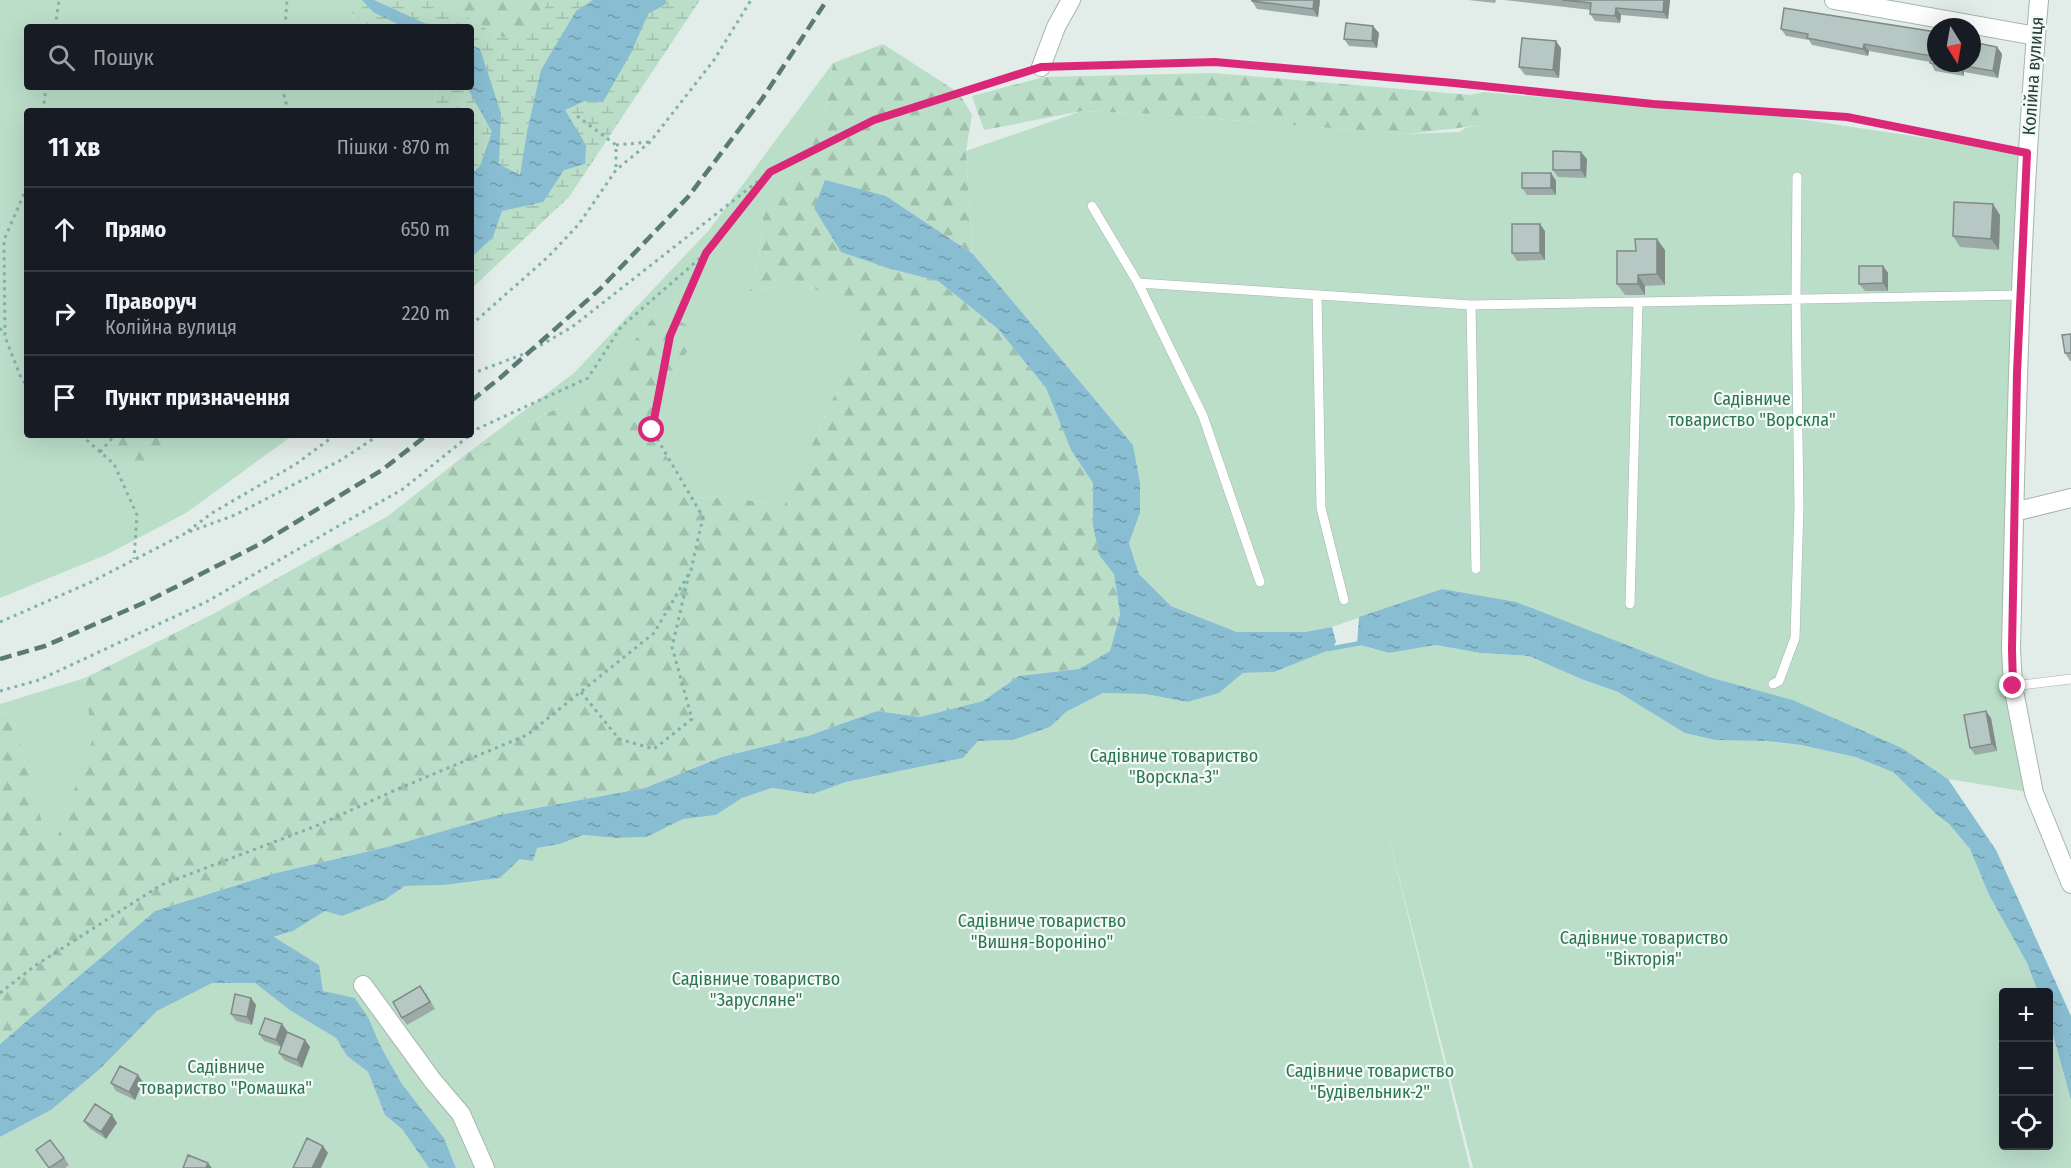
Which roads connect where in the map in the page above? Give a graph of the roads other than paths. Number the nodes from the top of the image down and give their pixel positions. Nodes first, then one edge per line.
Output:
1 (1071, 0) edge
2 (1834, 0) edge
3 (2039, 0) edge
4 (2036, 36) junction
5 (1041, 67) road end
6 (1797, 177) dead end
7 (1092, 206) dead end
8 (1138, 283) junction
9 (1317, 295) junction
10 (2020, 295) junction
11 (1796, 300) junction
12 (1638, 303) junction
13 (1471, 305) junction
14 (2071, 498) edge
15 (2014, 512) junction
16 (1476, 569) dead end
17 (1260, 582) dead end
18 (1344, 600) dead end
19 (1630, 604) dead end
20 (2071, 679) edge
21 (1773, 684) dead end
22 (2013, 686) junction
23 (2071, 884) edge
24 (363, 985) dead end
25 (485, 1168) edge

1 - 5 street
2 - 4 street
3 - 4 street, Колійна вулиця
4 - 10 street, Колійна вулиця
6 - 11 lane
7 - 8 lane
8 - 9 lane
8 - 17 lane
9 - 13 lane
9 - 18 lane
10 - 11 lane
10 - 15 street, Колійна вулиця
11 - 12 lane
11 - 21 lane
12 - 13 lane
12 - 19 lane
13 - 16 lane
14 - 15 street
15 - 22 street, Колійна вулиця
20 - 22 lane
22 - 23 street, Колійна вулиця
24 - 25 street

